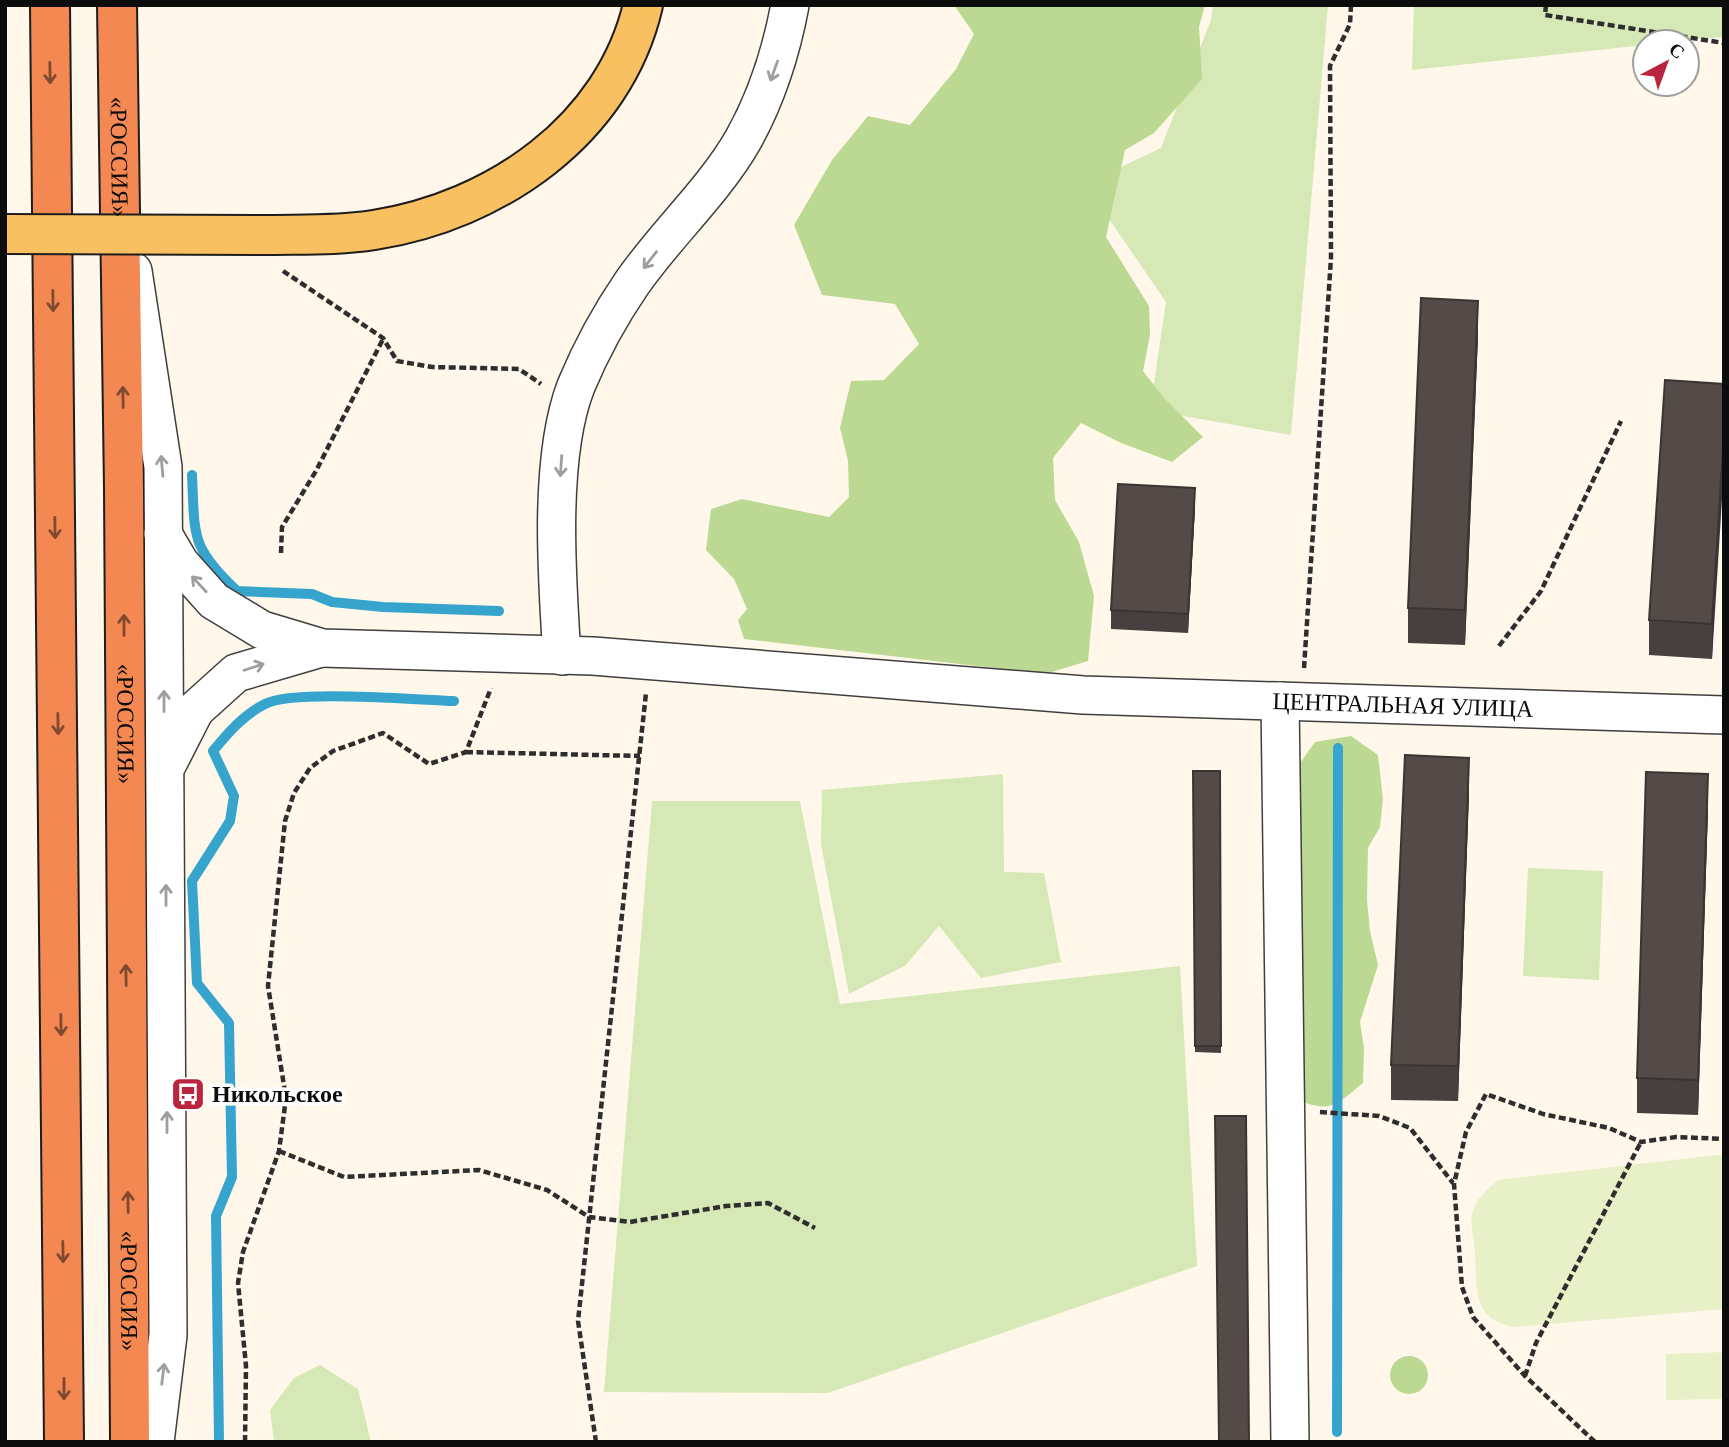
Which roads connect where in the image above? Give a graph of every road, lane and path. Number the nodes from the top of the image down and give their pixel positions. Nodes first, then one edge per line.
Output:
1 (50, 5) edge
2 (117, 5) edge
3 (643, 5) edge
4 (790, 5) edge
5 (1351, 5) edge
6 (1546, 5) edge
7 (1724, 43) edge
8 (119, 177) junction
9 (5, 234) edge
10 (268, 250) junction
11 (383, 338) junction
12 (571, 405) junction
13 (1621, 421) dead end
14 (163, 534) junction
15 (281, 553) dead end
16 (1499, 646) dead end
17 (322, 648) junction
18 (505, 655) junction
19 (562, 656) junction
20 (649, 661) junction
21 (1291, 701) junction
22 (1724, 715) edge
23 (466, 752) junction
24 (640, 755) junction
25 (165, 770) junction
26 (1285, 1110) junction
27 (1724, 1139) edge
28 (1641, 1142) junction
29 (279, 1151) junction
30 (1454, 1184) junction
31 (589, 1217) junction
32 (815, 1228) dead end
33 (1525, 1376) junction
34 (64, 1442) edge
35 (130, 1442) edge
36 (155, 1442) edge
37 (245, 1442) edge
38 (596, 1442) edge
39 (1290, 1442) edge
40 (1595, 1442) edge

1 -> 34 highway
2 - 8 highway, «РОССИЯ»
3 - 10 main road
4 -> 12 street
5 - 21 path
6 - 7 path
14 -> 8 street
35 -> 8 highway, «РОССИЯ»
9 - 10 main road, bridge
10 - 11 path
11 - 12 path
11 - 15 path
12 -> 19 street
13 - 16 path
17 -> 14 street
25 -> 14 street
17 - 18 street, ЦЕНТРАЛЬНАЯ УЛИЦА
25 -> 17 street
18 - 19 street, ЦЕНТРАЛЬНАЯ УЛИЦА
18 - 23 path
19 - 20 street, ЦЕНТРАЛЬНАЯ УЛИЦА
20 - 21 street, ЦЕНТРАЛЬНАЯ УЛИЦА
20 - 24 path
21 - 22 street, ЦЕНТРАЛЬНАЯ УЛИЦА
21 - 26 street
23 - 24 path
23 - 29 path
24 - 31 path
36 -> 25 street
26 - 30 path
26 - 39 street
27 - 28 path
28 - 30 path
28 - 33 path
29 - 31 path
29 - 37 path
30 - 33 path
31 - 32 path
31 - 38 path
33 - 40 path

